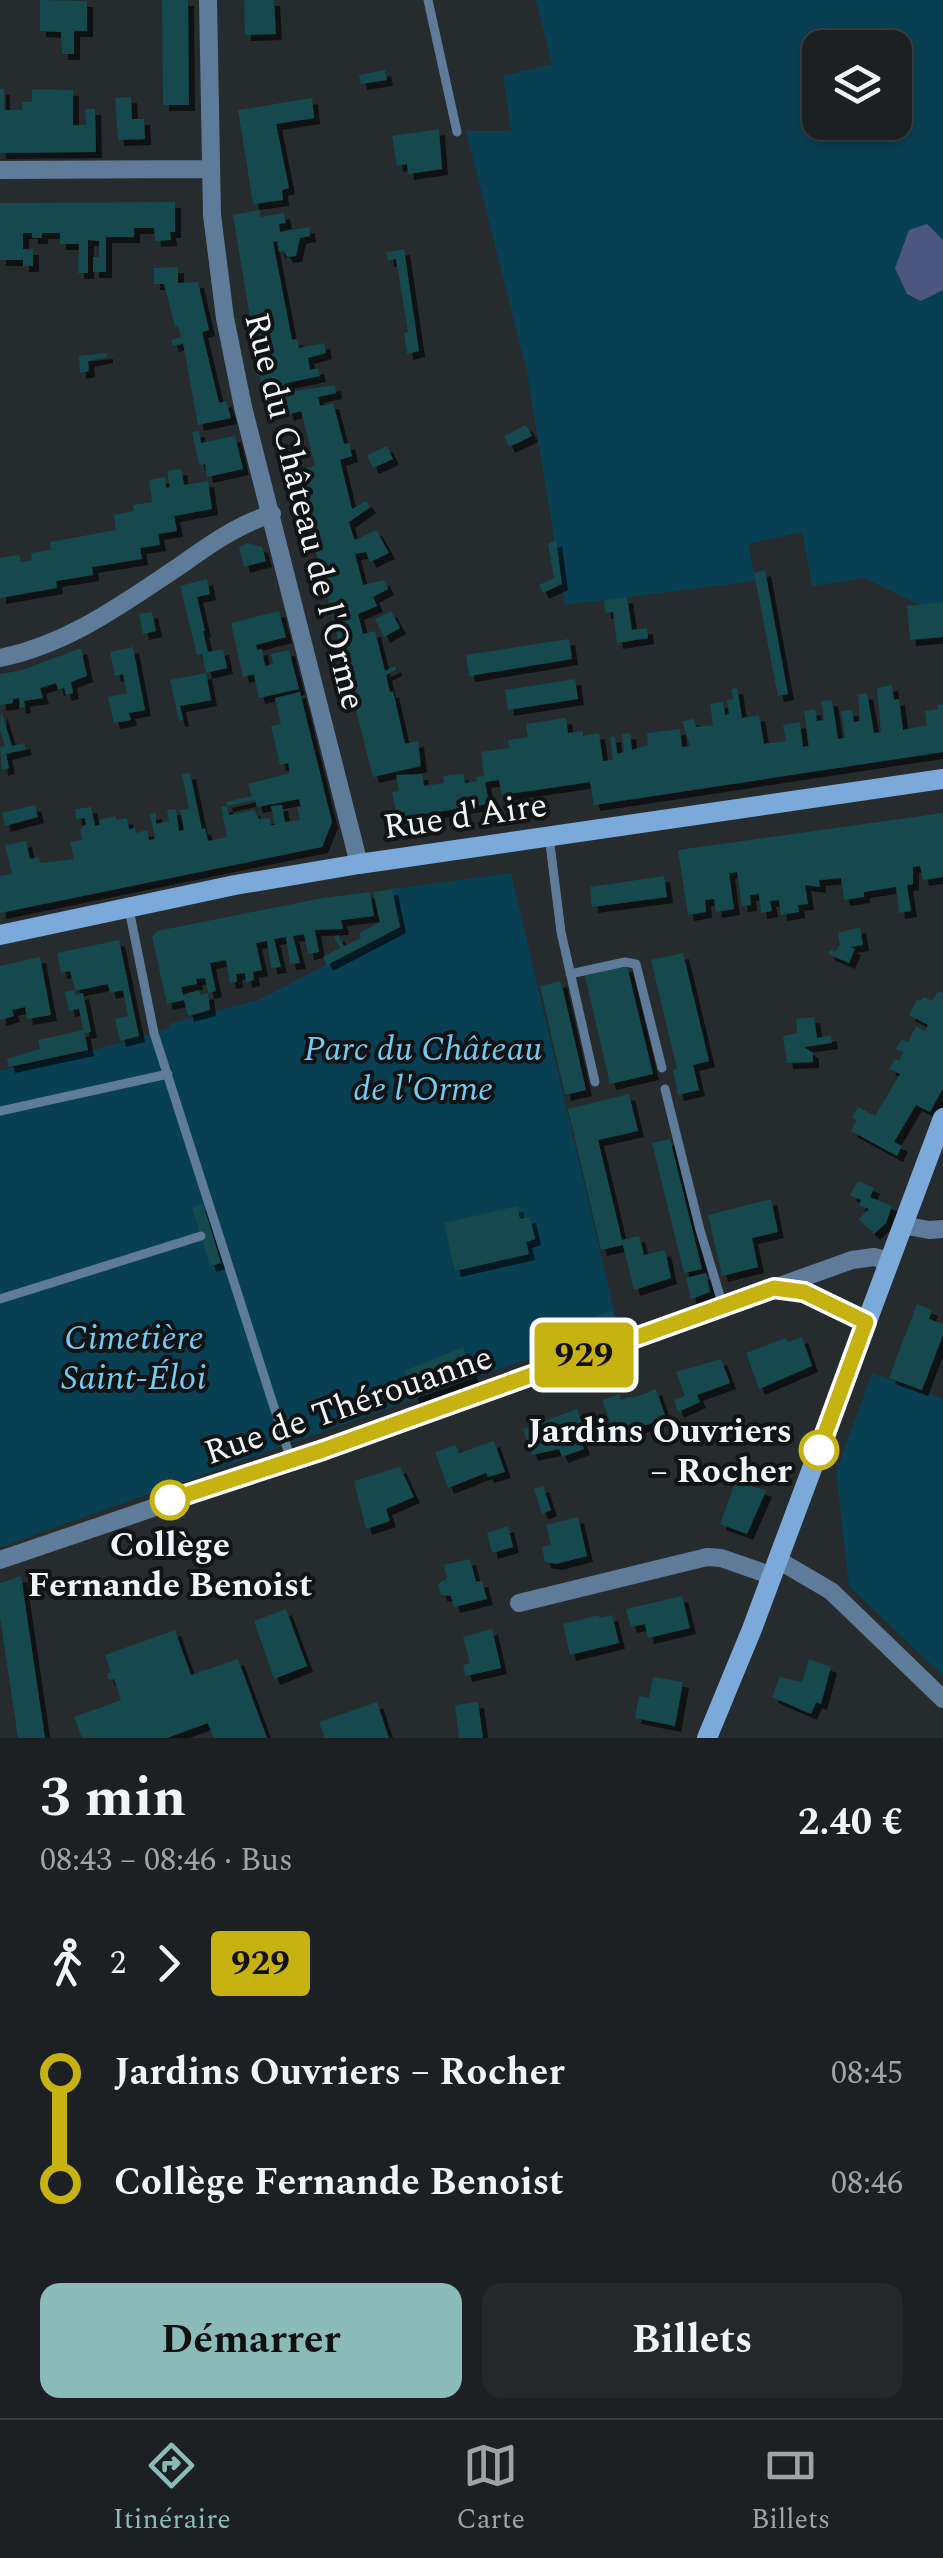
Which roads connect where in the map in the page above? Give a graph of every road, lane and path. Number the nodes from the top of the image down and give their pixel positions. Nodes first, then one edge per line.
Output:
1 (208, 0) edge
2 (428, 0) edge
3 (457, 132) dead end
4 (0, 170) edge
5 (211, 170) junction
6 (272, 514) junction
7 (0, 658) edge
8 (943, 779) edge
9 (549, 836) junction
10 (359, 864) junction
11 (129, 906) junction
12 (0, 935) edge
13 (570, 974) junction
14 (662, 1068) dead end
15 (168, 1074) junction
16 (595, 1082) dead end
17 (665, 1088) dead end
18 (0, 1111) edge
19 (943, 1118) edge
20 (902, 1225) junction
21 (943, 1229) edge
22 (201, 1236) dead end
23 (888, 1261) junction
24 (774, 1288) junction
25 (0, 1300) edge
26 (724, 1306) junction
27 (866, 1322) junction
28 (291, 1460) junction
29 (0, 1560) edge
30 (776, 1568) junction
31 (520, 1603) dead end
32 (943, 1699) edge
33 (707, 1738) edge

1 - 5 street, Rue du Château de l'Orme
2 - 3 lane
4 - 5 street
5 - 6 street, Rue du Château de l'Orme
6 - 7 street
6 - 10 street, Rue du Château de l'Orme
8 - 9 main road, Rue d'Aire
9 - 10 main road, Rue d'Aire
9 - 13 lane
10 - 11 main road, Rue d'Aire
11 - 12 main road, Rue d'Aire
11 - 15 lane
13 - 14 lane
13 - 16 lane
15 - 18 lane
15 - 28 lane
17 - 26 lane
19 - 20 main road
20 - 21 street
20 - 23 main road
22 - 25 lane
23 - 24 street, Rue de Thérouanne
23 - 27 main road
24 - 26 street, Rue de Thérouanne
24 - 27 street
26 - 28 street, Rue de Thérouanne
27 - 30 main road
28 - 29 street, Rue de Thérouanne
30 - 31 street
30 - 32 street
30 - 33 main road

